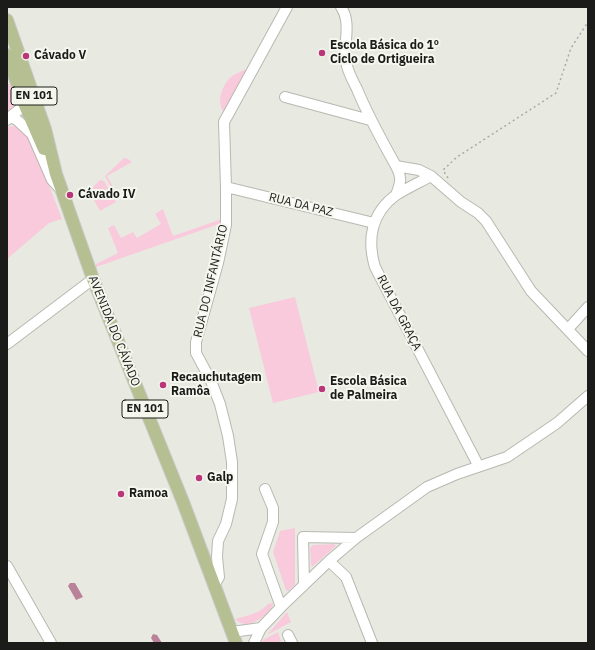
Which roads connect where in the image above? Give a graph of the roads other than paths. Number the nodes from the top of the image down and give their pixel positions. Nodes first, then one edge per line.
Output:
1 (288, 7) edge
2 (341, 7) edge
3 (7, 20) edge
4 (7, 55) edge
5 (30, 84) junction
6 (285, 97) dead end
7 (24, 103) junction
8 (8, 118) edge
9 (370, 120) junction
10 (396, 166) junction
11 (56, 174) junction
12 (431, 176) junction
13 (226, 187) junction
14 (62, 192) junction
15 (396, 195) junction
16 (374, 223) junction
17 (93, 279) junction
18 (588, 307) edge
19 (568, 329) junction
20 (7, 344) edge
21 (588, 351) edge
22 (588, 396) edge
23 (478, 467) junction
24 (265, 490) dead end
25 (356, 538) junction
26 (329, 561) junction
27 (7, 566) edge
28 (214, 585) junction
29 (304, 585) junction
30 (281, 607) junction
31 (261, 628) junction
32 (234, 637) edge
33 (51, 643) edge
34 (254, 643) edge
35 (372, 643) edge

1 - 13 street, RUA DO INFANTÁRIO
2 - 9 street
3 - 5 main road, AVENIDA DO CÁVADO / EN 101
4 - 7 main road, AVENIDA DO CÁVADO / EN 101
5 - 7 street
5 - 11 main road, AVENIDA DO CÁVADO / EN 101
6 - 9 street
7 - 8 street
7 - 11 main road, AVENIDA DO CÁVADO / EN 101
8 - 14 street
9 - 10 street
10 - 12 street
10 - 15 street
11 - 14 main road, AVENIDA DO CÁVADO / EN 101
12 - 15 street, RUA DA GRAÇA
12 - 19 street
13 - 16 street, RUA DA PAZ
13 - 28 street, RUA DO INFANTÁRIO
14 - 17 main road, AVENIDA DO CÁVADO / EN 101
15 - 16 street, RUA DA GRAÇA
16 - 23 street, RUA DA GRAÇA
17 - 20 street
17 - 28 main road, AVENIDA DO CÁVADO / EN 101
18 - 19 street
19 - 21 street
22 - 23 street
23 - 25 street
24 - 30 street
25 - 26 street
25 - 29 street
26 - 29 street
26 - 35 street
27 - 33 street
28 - 32 main road, AVENIDA DO CÁVADO / EN 101
29 - 30 street
30 - 31 street
31 - 32 street
31 - 34 street

